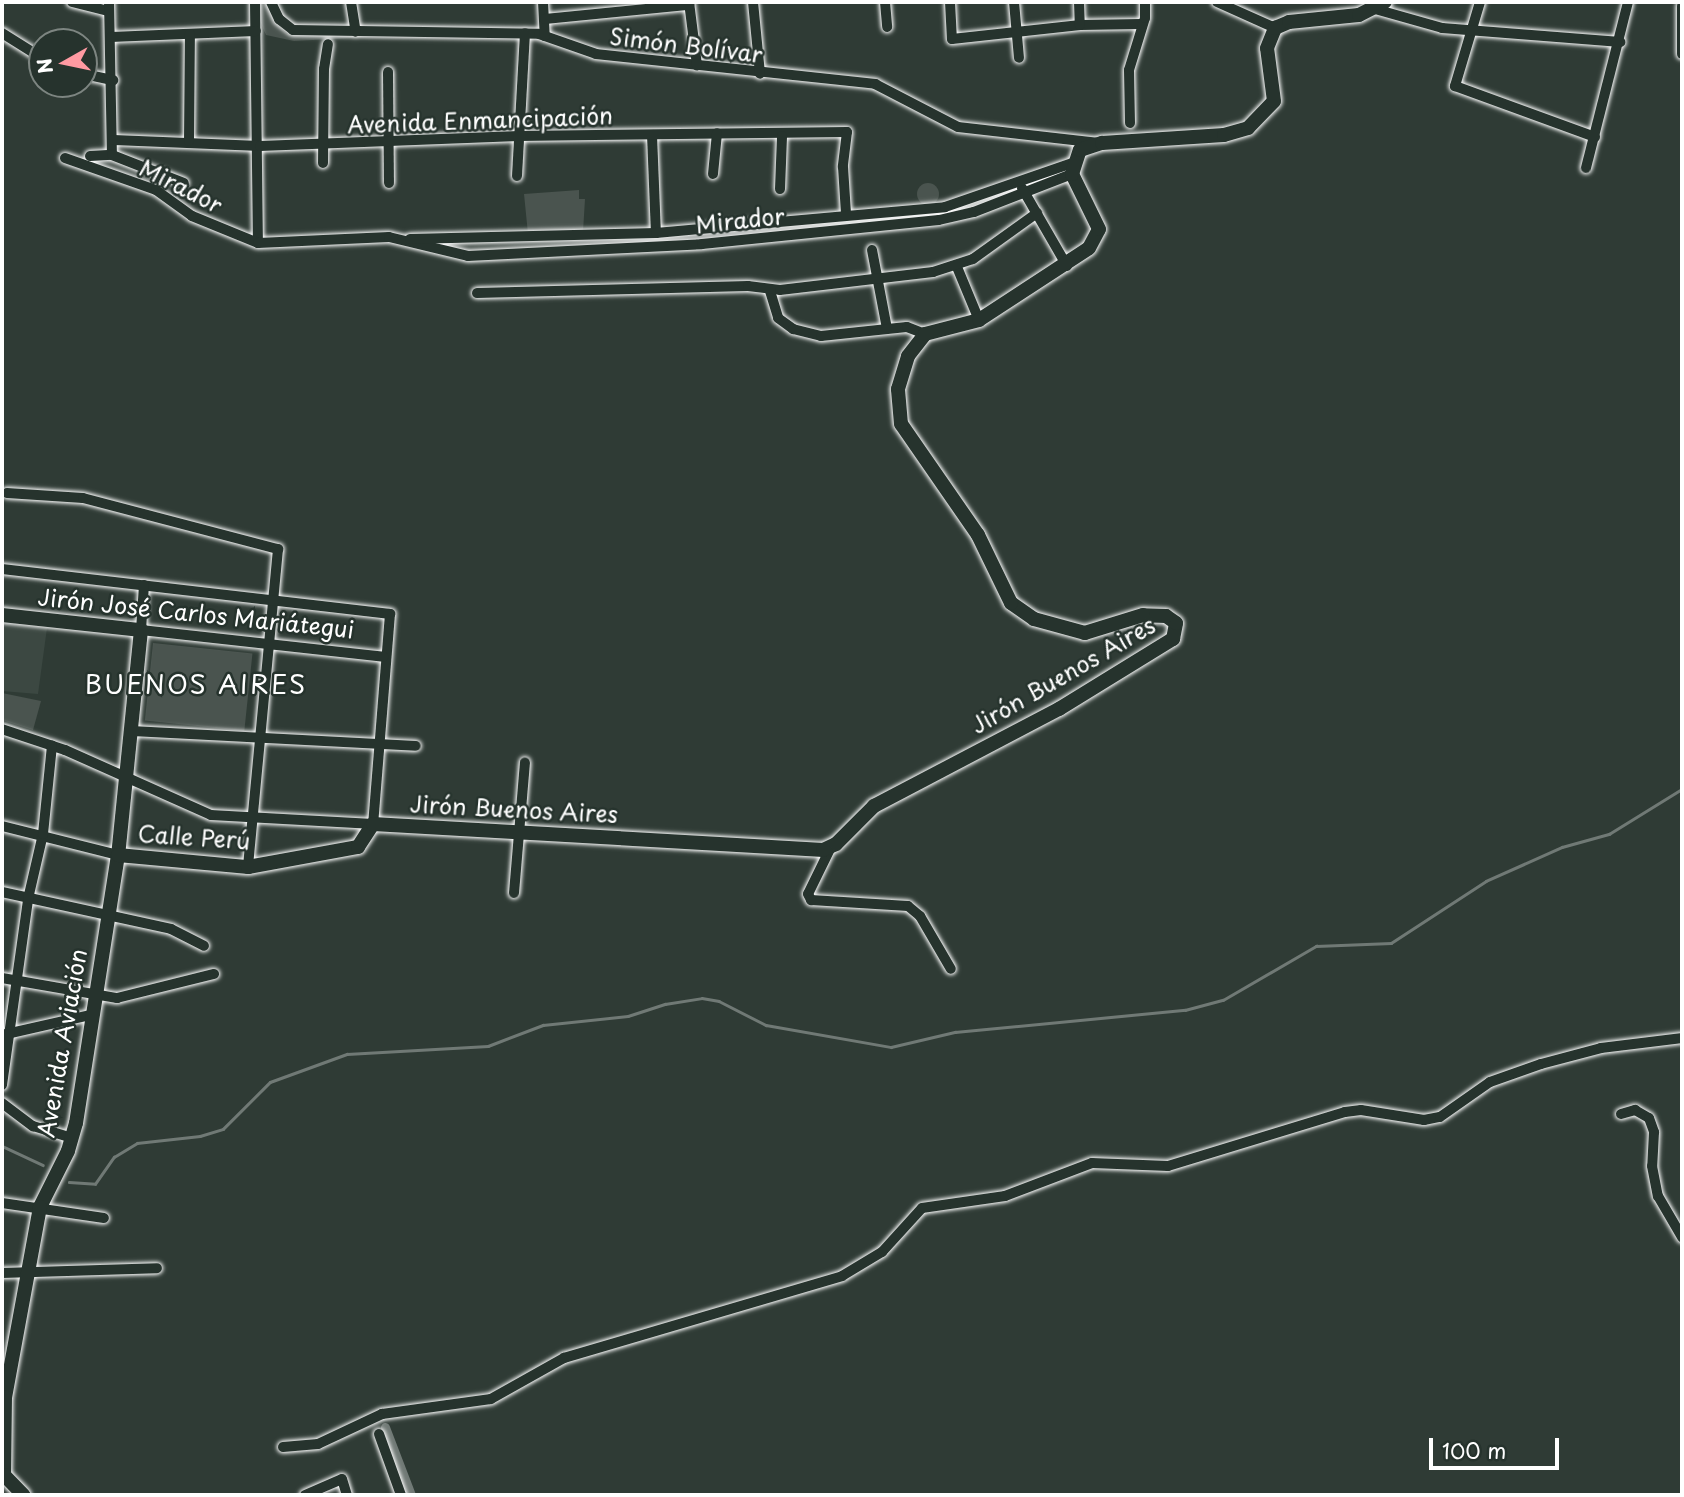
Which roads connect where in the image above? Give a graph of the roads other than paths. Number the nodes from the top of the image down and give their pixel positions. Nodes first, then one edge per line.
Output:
1 (72, 2) edge
2 (255, 2) edge
3 (271, 2) edge
4 (351, 2) edge
5 (544, 2) edge
6 (753, 2) edge
7 (885, 2) edge
8 (950, 2) edge
9 (1014, 2) edge
10 (1079, 2) edge
11 (1144, 2) edge
12 (1217, 2) edge
13 (1480, 2) edge
14 (1629, 2) edge
15 (1675, 2) edge
16 (689, 4) edge
17 (1380, 5) edge
18 (109, 6) edge
19 (1682, 6) edge
20 (545, 19) junction
21 (1141, 24) junction
22 (1080, 25) junction
23 (887, 27) dead end
24 (1275, 28) junction
25 (1472, 30) junction
26 (256, 31) junction
27 (1016, 32) junction
28 (2, 33) edge
29 (356, 33) junction
30 (525, 33) junction
31 (190, 34) junction
32 (545, 36) junction
33 (111, 37) junction
34 (1620, 42) junction
35 (328, 44) dead end
36 (28, 49) edge
37 (1682, 54) edge
38 (1019, 58) dead end
39 (697, 65) junction
40 (388, 72) dead end
41 (760, 74) junction
42 (98, 77) edge
43 (113, 80) junction
44 (1130, 123) dead end
45 (717, 134) junction
46 (652, 135) junction
47 (519, 136) junction
48 (782, 136) junction
49 (1595, 137) junction
50 (390, 140) junction
51 (114, 141) junction
52 (189, 141) junction
53 (1102, 143) junction
54 (325, 144) junction
55 (260, 146) junction
56 (112, 155) junction
57 (90, 156) dead end
58 (65, 158) dead end
59 (323, 163) dead end
60 (1072, 168) junction
61 (1586, 168) dead end
62 (713, 174) dead end
63 (517, 176) dead end
64 (389, 183) dead end
65 (184, 184) dead end
66 (1021, 188) junction
67 (780, 189) dead end
68 (1037, 213) junction
69 (846, 214) junction
70 (656, 233) junction
71 (406, 240) junction
72 (258, 243) junction
73 (872, 250) dead end
74 (1067, 266) junction
75 (957, 267) junction
76 (877, 280) junction
77 (770, 291) junction
78 (477, 293) dead end
79 (979, 320) junction
80 (887, 329) junction
81 (925, 334) junction
82 (7, 493) dead end
83 (2, 569) edge
84 (144, 585) junction
85 (271, 599) junction
86 (2, 615) edge
87 (141, 630) junction
88 (266, 643) junction
89 (384, 657) junction
90 (2, 729) edge
91 (132, 731) junction
92 (258, 737) junction
93 (382, 744) junction
94 (52, 745) junction
95 (416, 746) dead end
96 (525, 762) dead end
97 (124, 776) junction
98 (250, 817) junction
99 (373, 824) junction
100 (2, 825) edge
101 (516, 832) junction
102 (43, 834) junction
103 (831, 847) junction
104 (118, 855) junction
105 (248, 867) junction
106 (2, 892) edge
107 (514, 893) dead end
108 (28, 899) junction
109 (106, 917) junction
110 (204, 946) dead end
111 (951, 969) dead end
112 (214, 974) dead end
113 (2, 978) edge
114 (16, 981) junction
115 (94, 995) junction
116 (91, 1015) junction
117 (5, 1034) edge
118 (1682, 1038) edge
119 (2, 1085) edge
120 (2, 1103) edge
121 (1621, 1114) dead end
122 (72, 1138) junction
123 (2, 1203) edge
124 (40, 1207) junction
125 (104, 1218) dead end
126 (1682, 1237) edge
127 (157, 1268) dead end
128 (2, 1273) edge
129 (27, 1273) junction
130 (7, 1351) edge
131 (3, 1399) edge
132 (379, 1434) dead end
133 (283, 1447) dead end
134 (3, 1475) edge
135 (23, 1495) edge
136 (305, 1495) edge
137 (347, 1495) edge
138 (401, 1495) edge

1 - 18 street
2 - 26 street
3 - 29 street, Simón Bolívar
4 - 29 street
5 - 20 street
6 - 41 street
7 - 23 street
8 - 27 street
9 - 27 street
10 - 22 street
11 - 21 street
12 - 24 street
13 - 25 street
14 - 34 street
15 - 19 street
16 - 20 street
16 - 39 street
17 - 24 street
17 - 25 street
18 - 33 street
19 - 37 street
20 - 32 street
21 - 22 street
21 - 44 street
22 - 27 street
24 - 53 street
25 - 34 street
25 - 49 street
26 - 31 street
26 - 55 street
27 - 38 street
28 - 36 street
29 - 30 street, Simón Bolívar
30 - 32 street, Simón Bolívar
30 - 47 street
31 - 33 street
31 - 52 street
32 - 39 street, Simón Bolívar
33 - 43 street
34 - 49 street
35 - 54 street
39 - 41 street, Simón Bolívar
40 - 50 street
41 - 53 street, Simón Bolívar
42 - 43 street
43 - 51 street
45 - 46 street, Avenida Enmancipación
45 - 48 street, Avenida Enmancipación
45 - 62 street
46 - 47 street, Avenida Enmancipación
46 - 70 street
47 - 50 street, Avenida Enmancipación
47 - 63 street
48 - 67 street
48 - 69 street, Avenida Enmancipación
49 - 61 street
50 - 54 street, Avenida Enmancipación
50 - 64 street
51 - 52 street, Avenida Enmancipación
51 - 56 street
52 - 55 street, Avenida Enmancipación
53 - 60 street
54 - 55 street, Avenida Enmancipación
54 - 59 street
55 - 72 street
56 - 57 street
56 - 65 street
58 - 72 street, Mirador
60 - 66 street, Mirador
60 - 74 street
66 - 68 street
66 - 69 street, Mirador
66 - 71 street, Mirador
68 - 74 street
68 - 75 street
69 - 70 street, Mirador
70 - 71 street, Mirador
71 - 72 street, Mirador
73 - 76 street
74 - 79 street
75 - 76 street
75 - 79 street
76 - 77 street
76 - 80 street
77 - 78 street
77 - 80 street
79 - 81 street
80 - 81 street
81 - 103 street, Jirón Buenos Aires
82 - 85 street
83 - 84 street
84 - 85 street
84 - 87 street, Avenida Aviación
85 - 88 street
85 - 89 street
86 - 87 street, Jirón José Carlos Mariátegui
87 - 88 street, Jirón José Carlos Mariátegui
87 - 91 street, Avenida Aviación
88 - 89 street, Jirón José Carlos Mariátegui
88 - 92 street
89 - 93 street
90 - 94 street, Jirón Buenos Aires
91 - 92 street
91 - 97 street, Avenida Aviación
92 - 93 street
92 - 98 street
93 - 95 street
93 - 99 street
94 - 97 street, Jirón Buenos Aires
94 - 102 street
96 - 101 street
97 - 98 street, Jirón Buenos Aires
97 - 104 street, Avenida Aviación
98 - 99 street, Jirón Buenos Aires
98 - 105 street
99 - 101 street, Jirón Buenos Aires
99 - 105 street, Calle Perú
100 - 102 street, Calle Perú
101 - 103 street, Jirón Buenos Aires
101 - 107 street
102 - 104 street, Calle Perú
102 - 108 street
103 - 111 street
104 - 105 street, Calle Perú
104 - 109 street, Avenida Aviación
106 - 108 street
108 - 109 street
108 - 114 street
109 - 110 street
109 - 115 street, Avenida Aviación
112 - 115 street
113 - 114 street
114 - 115 street
114 - 117 street
115 - 116 street, Avenida Aviación
116 - 117 street
116 - 122 street, Avenida Aviación
117 - 119 street
118 - 133 street
120 - 122 street
121 - 126 street
122 - 124 street, Avenida Aviación
123 - 124 street
124 - 125 street
124 - 129 street, Avenida Aviación
127 - 129 street
128 - 129 street
129 - 130 street, Avenida Aviación
130 - 131 street, Avenida Aviación
131 - 134 street, Avenida Aviación
132 - 138 street
134 - 135 street, Avenida Aviación
136 - 137 street

